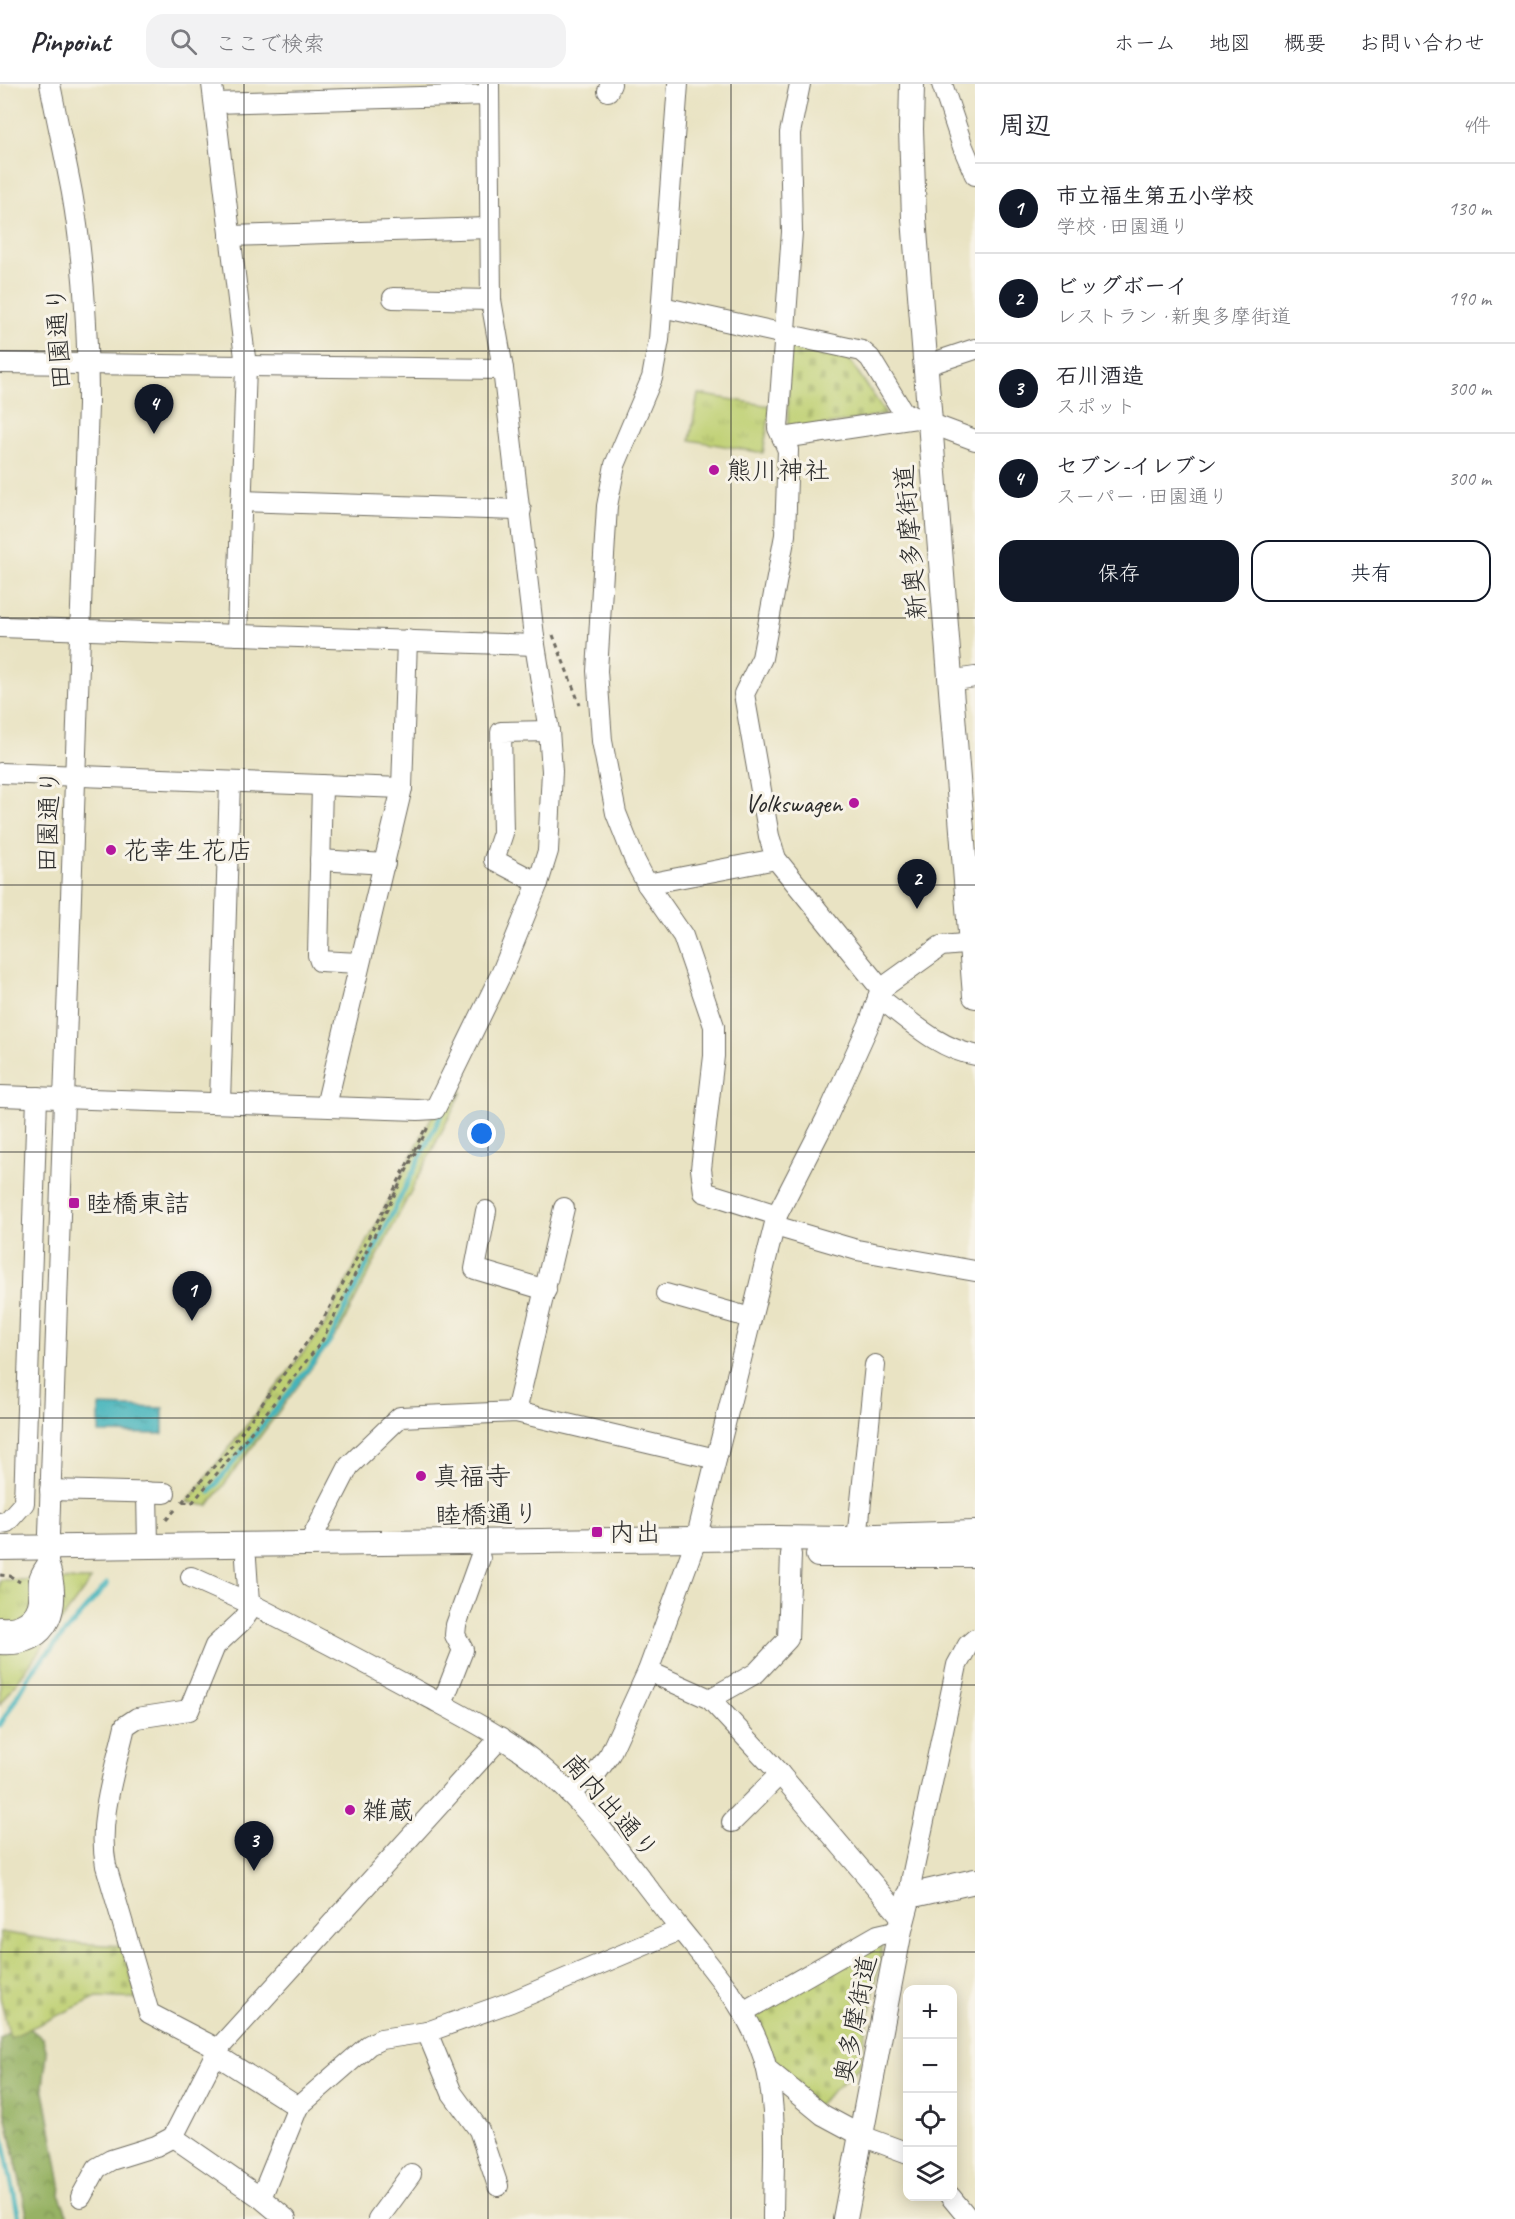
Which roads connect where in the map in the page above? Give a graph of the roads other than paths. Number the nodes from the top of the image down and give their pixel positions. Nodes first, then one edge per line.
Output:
1 (50, 84) edge
2 (678, 84) edge
3 (800, 84) edge
4 (912, 84) edge
5 (942, 84) edge
6 (489, 89) edge
7 (401, 91) edge
8 (341, 92) edge
9 (214, 94) edge
10 (975, 175) edge
11 (489, 228) junction
12 (230, 236) junction
13 (393, 298) dead end
14 (491, 300) junction
15 (662, 307) junction
16 (785, 333) junction
17 (975, 349) edge
18 (0, 363) edge
19 (88, 363) junction
20 (246, 366) junction
21 (924, 366) junction
22 (503, 369) junction
23 (922, 420) junction
24 (783, 438) junction
25 (975, 440) edge
26 (241, 501) junction
27 (521, 510) junction
28 (0, 627) edge
29 (81, 629) junction
30 (237, 635) junction
31 (407, 640) junction
32 (535, 645) junction
33 (975, 677) edge
34 (949, 681) junction
35 (549, 731) junction
36 (0, 773) edge
37 (76, 776) junction
38 (230, 782) junction
39 (322, 785) junction
40 (402, 788) junction
41 (776, 859) junction
42 (320, 860) junction
43 (385, 864) junction
44 (538, 883) junction
45 (647, 884) junction
46 (972, 910) edge
47 (973, 943) edge
48 (359, 963) junction
49 (880, 993) junction
50 (975, 996) edge
51 (975, 1055) edge
52 (0, 1096) edge
53 (37, 1097) junction
54 (65, 1099) junction
55 (220, 1102) junction
56 (326, 1106) junction
57 (564, 1208) dead end
58 (486, 1211) dead end
59 (776, 1220) junction
60 (975, 1271) edge
61 (546, 1290) junction
62 (666, 1294) dead end
63 (751, 1318) junction
64 (875, 1365) dead end
65 (516, 1412) junction
66 (716, 1459) junction
67 (50, 1490) junction
68 (0, 1523) edge
69 (975, 1533) edge
70 (309, 1544) junction
71 (148, 1546) junction
72 (694, 1547) junction
73 (857, 1547) junction
74 (0, 1548) edge
75 (791, 1554) junction
76 (48, 1555) junction
77 (975, 1555) edge
78 (480, 1558) junction
79 (246, 1559) junction
80 (0, 1563) edge
81 (191, 1577) dead end
82 (249, 1603) junction
83 (0, 1627) edge
84 (971, 1642) edge
85 (0, 1644) edge
86 (648, 1671) junction
87 (710, 1699) junction
88 (442, 1704) junction
89 (501, 1737) junction
90 (780, 1774) junction
91 (569, 1793) junction
92 (732, 1822) dead end
93 (975, 1881) edge
94 (904, 1915) junction
95 (680, 1930) junction
96 (743, 2012) junction
97 (427, 2032) junction
98 (216, 2052) junction
99 (767, 2068) junction
100 (298, 2107) junction
101 (862, 2136) junction
102 (173, 2137) junction
103 (903, 2151) edge
104 (411, 2174) dead end
105 (498, 2186) dead end
106 (81, 2197) dead end
107 (261, 2198) junction
108 (954, 2201) edge
109 (286, 2219) edge
110 (378, 2219) edge
111 (773, 2219) edge
112 (844, 2219) edge
113 (969, 2219) edge

1 - 19 street, 田園通り
2 - 15 street
3 - 16 street
4 - 21 main road, 新奥多摩街道
5 - 10 street
6 - 7 street
6 - 11 street
7 - 8 street
8 - 9 street
9 - 12 street
11 - 12 street
11 - 14 street
12 - 20 street
13 - 14 street
14 - 22 street
15 - 16 street
15 - 45 street
16 - 23 street
16 - 24 street
17 - 21 street
18 - 19 street
19 - 20 street
19 - 29 street, 田園通り
20 - 22 street
20 - 26 street
21 - 23 main road, 新奥多摩街道
22 - 27 street
23 - 24 street
23 - 25 street
23 - 34 main road, 新奥多摩街道
24 - 41 street
26 - 27 street
26 - 30 street
27 - 32 street
28 - 29 street
29 - 30 street
29 - 37 street, 田園通り
30 - 31 street
31 - 32 street
31 - 40 street
32 - 35 street
33 - 34 street
34 - 46 main road, 新奥多摩街道
35 - 44 street
35 - 44 street
36 - 37 street
37 - 38 street
37 - 54 street, 田園通り
38 - 39 street
38 - 55 street
39 - 40 street
39 - 42 street
40 - 43 street
41 - 45 street
41 - 49 street
42 - 43 street
42 - 48 street
43 - 48 street
44 - 56 street
45 - 59 street
46 - 47 main road, 新奥多摩街道
47 - 49 street
47 - 50 main road, 新奥多摩街道
48 - 56 street
49 - 51 street
49 - 59 street
52 - 53 street
53 - 54 street
53 - 68 street
54 - 55 street
54 - 67 street, 田園通り
55 - 56 street
57 - 61 street
58 - 61 street
59 - 60 street
59 - 63 street
61 - 65 street
62 - 63 street
63 - 66 street
64 - 73 street
65 - 66 street
65 - 70 street
66 - 72 street
67 - 71 street
67 - 76 street, 田園通り
69 - 73 main road, 睦橋通り
70 - 71 main road, 睦橋通り
70 - 72 main road, 睦橋通り
71 - 76 main road, 睦橋通り
72 - 73 main road, 睦橋通り
72 - 75 main road, 睦橋通り
72 - 78 main road, 睦橋通り
72 - 86 street
73 - 75 main road, 睦橋通り
73 - 77 main road, 睦橋通り
74 - 76 main road, 睦橋通り
75 - 87 street
76 - 79 main road, 睦橋通り
76 - 80 main road, 睦橋通り
76 - 83 street
76 - 85 street
78 - 79 main road, 睦橋通り
78 - 88 street
79 - 82 street
81 - 82 street, 南内出通り
82 - 88 street, 南内出通り
82 - 98 street
84 - 94 street
86 - 87 street
86 - 91 street
87 - 90 street
88 - 89 street, 南内出通り
89 - 91 street, 南内出通り
89 - 98 street
90 - 92 street
90 - 94 street
91 - 95 street, 南内出通り
93 - 94 main road
94 - 96 street
94 - 101 main road, 奥多摩街道
95 - 96 street, 南内出通り
95 - 97 street
96 - 99 street, 南内出通り
97 - 100 street
97 - 105 street
98 - 100 street
98 - 102 street
99 - 101 street
99 - 111 street, 南内出通り
100 - 107 street
101 - 103 street
101 - 112 main road, 奥多摩街道
102 - 106 street
102 - 107 street
104 - 110 street
107 - 109 street
108 - 113 street

